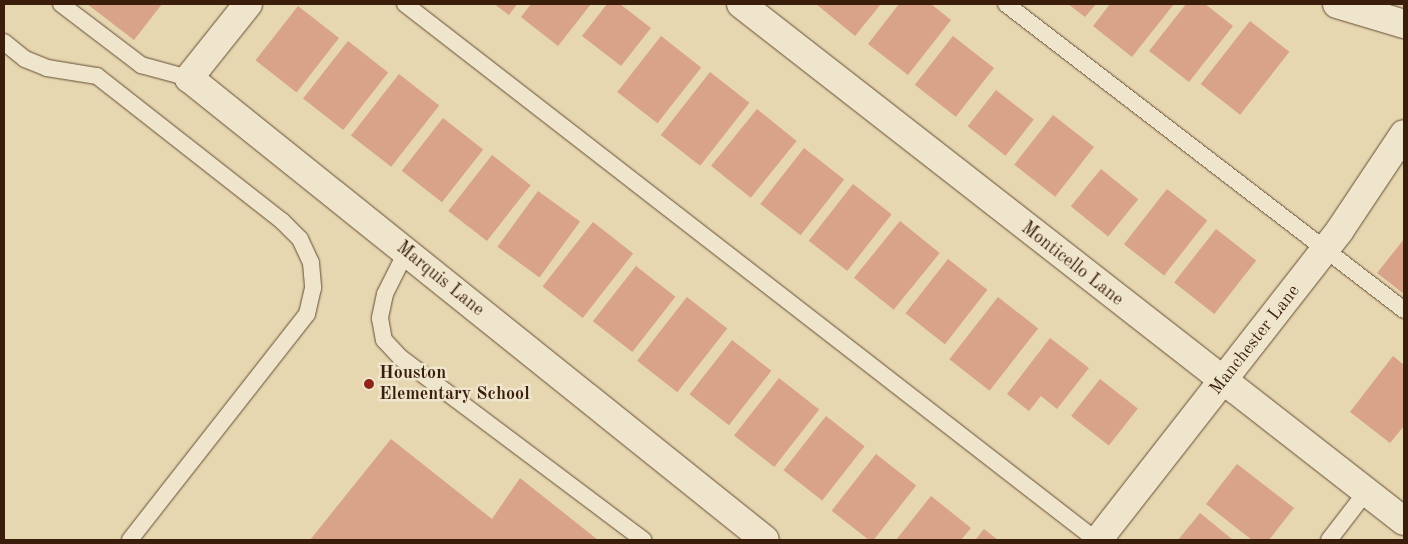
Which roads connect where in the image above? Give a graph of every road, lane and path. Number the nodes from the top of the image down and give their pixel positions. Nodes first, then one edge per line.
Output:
1 (60, 4) edge
2 (248, 4) edge
3 (405, 4) edge
4 (741, 4) edge
5 (1006, 4) edge
6 (1337, 4) edge
7 (1404, 24) edge
8 (4, 42) edge
9 (189, 78) junction
10 (1404, 134) edge
11 (1324, 251) junction
12 (406, 252) junction
13 (1404, 310) edge
14 (1222, 382) junction
15 (1366, 492) junction
16 (1404, 521) edge
17 (130, 540) edge
18 (644, 540) edge
19 (765, 540) edge
20 (1097, 540) edge
21 (1329, 540) edge

1 - 9 lane
2 - 9 street
3 - 20 lane
4 - 14 street, Monticello Lane
5 - 11 lane
6 - 7 street
8 - 17 lane
9 - 12 street, Marquis Lane
10 - 11 street, Manchester Lane
11 - 13 lane
11 - 14 street, Manchester Lane
12 - 18 lane
12 - 19 street, Marquis Lane
14 - 15 street, Monticello Lane
14 - 20 street, Manchester Lane
15 - 16 street, Monticello Lane
15 - 21 lane

